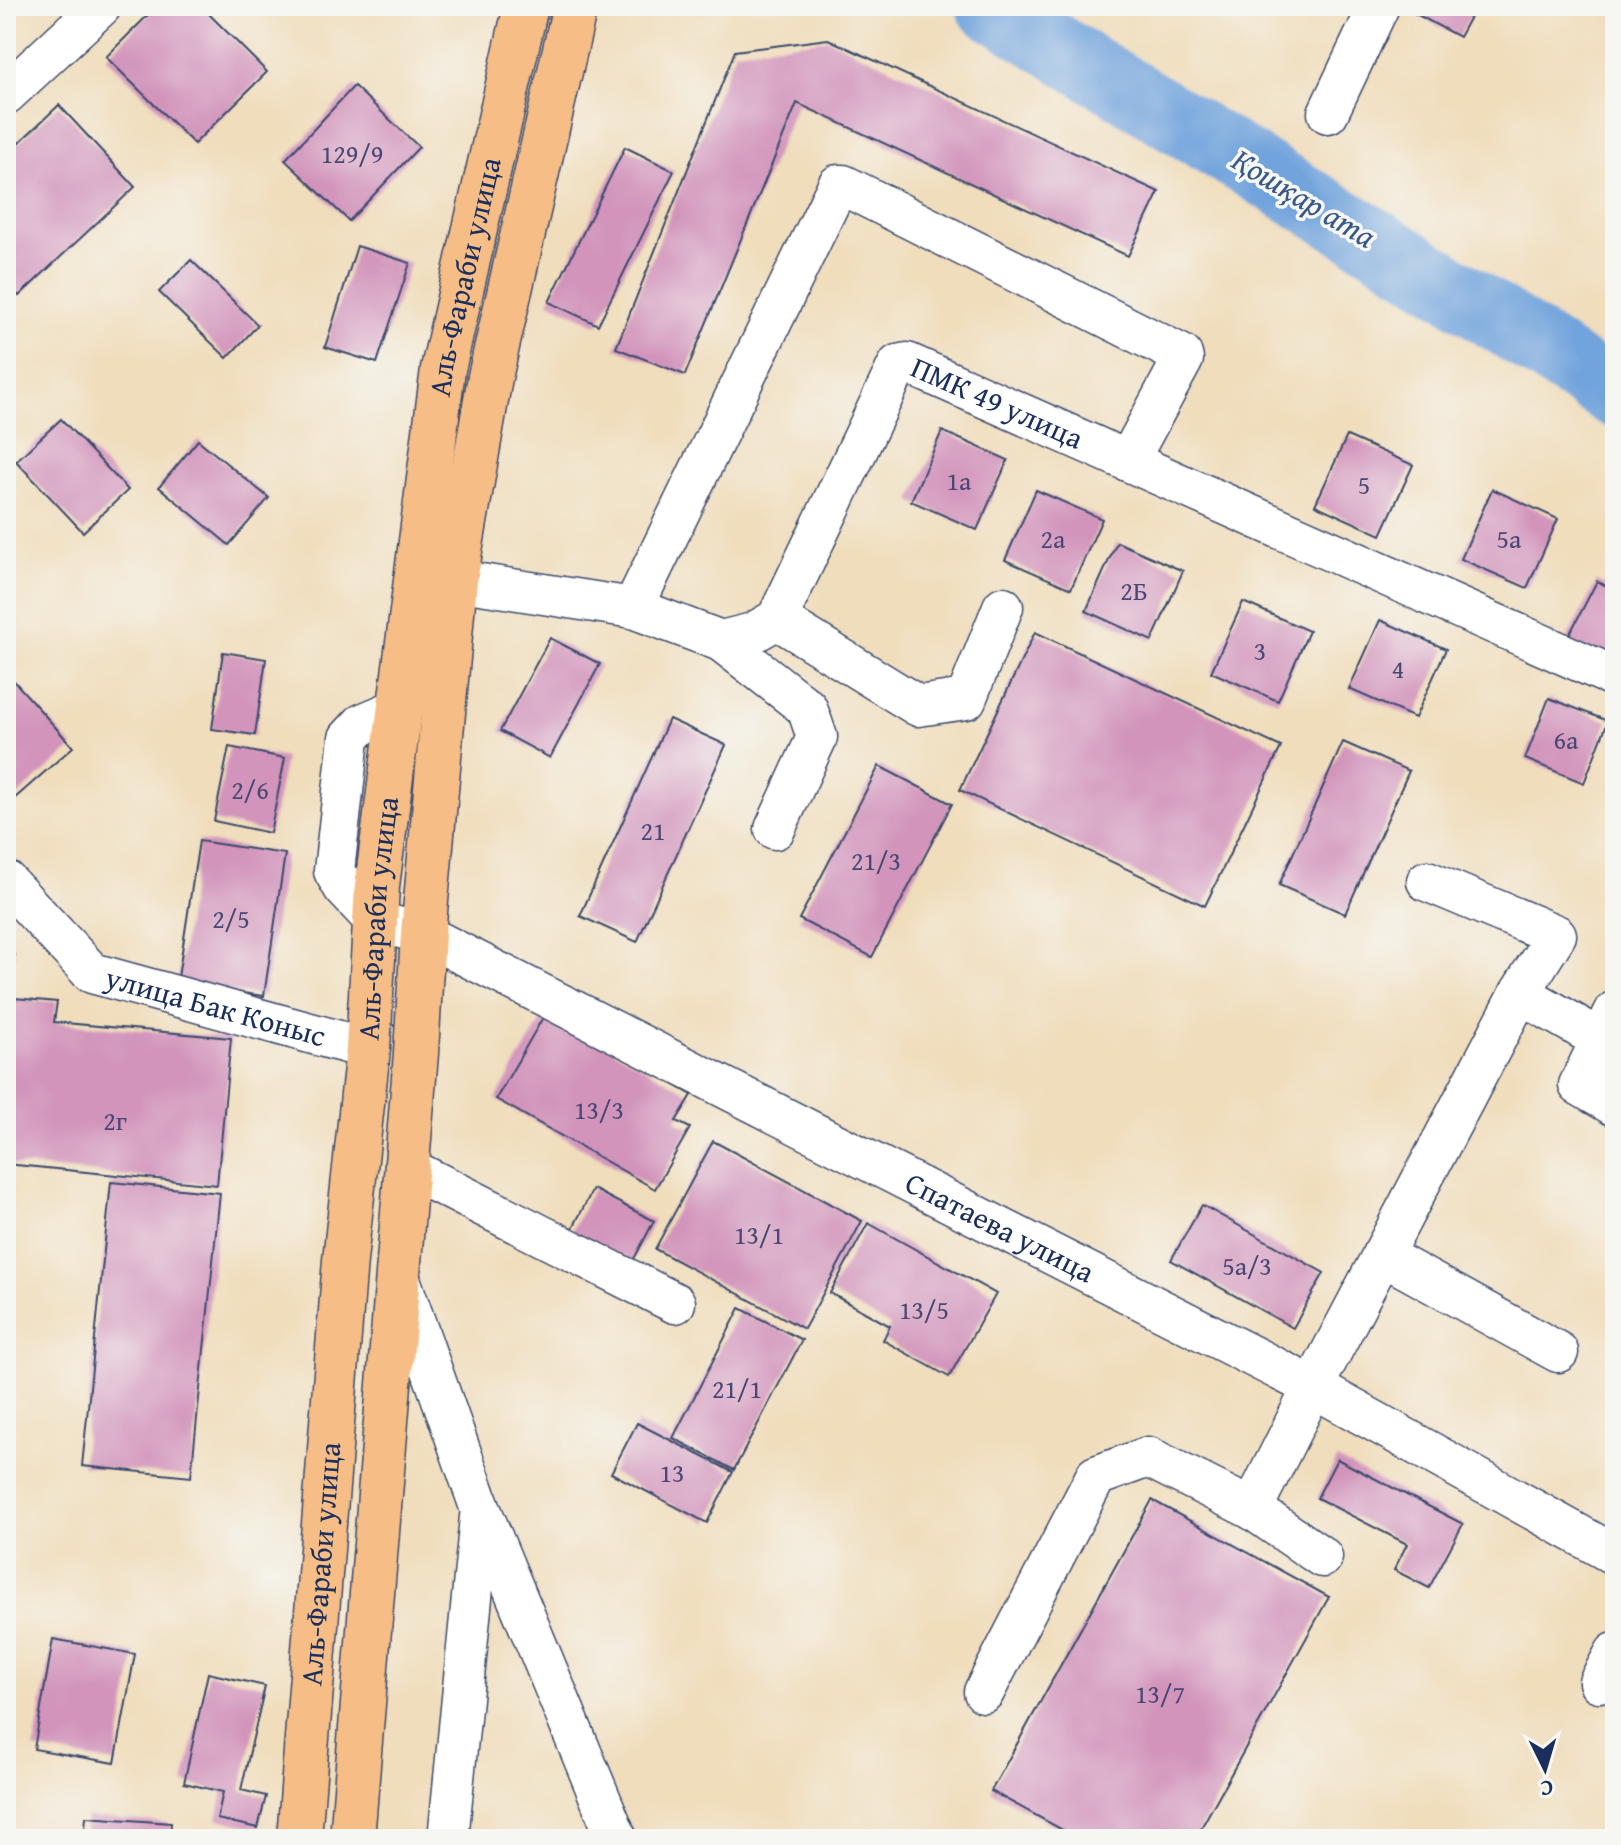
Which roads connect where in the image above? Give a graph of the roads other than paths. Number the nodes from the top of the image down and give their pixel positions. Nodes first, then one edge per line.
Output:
1 (101, 6) edge
2 (526, 6) edge
3 (575, 6) edge
4 (1379, 6) edge
5 (6, 94) edge
6 (1328, 113) dead end
7 (1128, 461) junction
8 (455, 580) junction
9 (1003, 607) dead end
10 (633, 608) junction
11 (777, 619) junction
12 (721, 641) junction
13 (1615, 677) edge
14 (775, 829) dead end
15 (6, 881) edge
16 (1427, 881) dead end
17 (375, 921) junction
18 (423, 934) junction
19 (1520, 993) junction
20 (1607, 1025) edge
21 (368, 1049) junction
22 (1615, 1106) edge
23 (406, 1167) junction
24 (1382, 1255) junction
25 (397, 1271) junction
26 (675, 1303) dead end
27 (1558, 1352) dead end
28 (1313, 1387) junction
29 (1252, 1509) junction
30 (481, 1510) junction
31 (1615, 1555) edge
32 (1322, 1557) dead end
33 (984, 1692) dead end
34 (299, 1839) edge
35 (352, 1839) edge
36 (448, 1839) edge
37 (617, 1839) edge

1 - 5 street
2 - 17 main road, Аль-Фараби улица
3 - 8 main road, Аль-Фараби улица
4 - 6 street
7 - 10 street
7 - 11 street, ПМК 49 улица
7 - 13 street, ПМК 49 улица
8 - 10 street
8 - 18 main road, Аль-Фараби улица
9 - 11 street
10 - 12 street
11 - 12 street
12 - 14 street
15 - 21 street, улица Бак Коныс
16 - 19 street
17 - 18 street, Спатаева улица
17 - 21 main road, Аль-Фараби улица
18 - 23 main road, Аль-Фараби улица
18 - 28 street, Спатаева улица
19 - 20 street
19 - 24 street
20 - 22 street
21 - 34 main road, Аль-Фараби улица
23 - 25 main road, Аль-Фараби улица
23 - 26 street
24 - 27 street
24 - 28 street
25 - 30 street
25 - 35 main road, Аль-Фараби улица
28 - 29 street
28 - 31 street, Спатаева улица
29 - 32 street
29 - 33 street
30 - 36 street
30 - 37 street

